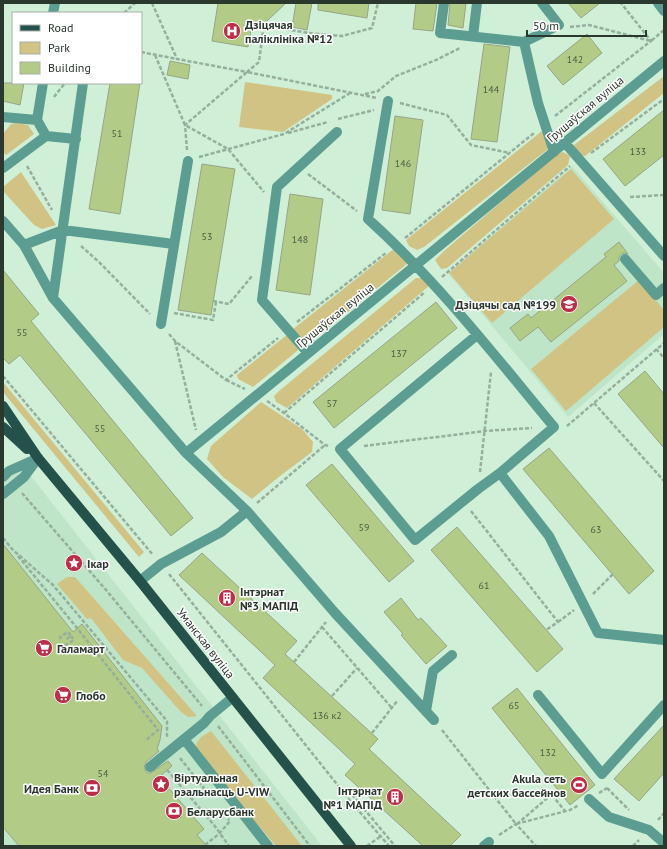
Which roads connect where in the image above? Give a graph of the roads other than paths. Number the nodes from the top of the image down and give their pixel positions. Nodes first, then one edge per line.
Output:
1 (444, 3) edge
2 (477, 3) edge
3 (542, 3) edge
4 (658, 3) edge
5 (664, 11) edge
6 (473, 36) junction
7 (524, 42) junction
8 (664, 61) edge
9 (43, 84) edge
10 (83, 84) edge
11 (388, 101) road end
12 (3, 117) edge
13 (37, 120) junction
14 (337, 132) dead end
15 (46, 136) junction
16 (76, 139) junction
17 (565, 143) junction
18 (554, 152) junction
19 (188, 161) road end
20 (3, 168) edge
21 (3, 221) edge
22 (63, 230) junction
23 (174, 244) junction
24 (24, 245) junction
25 (664, 256) edge
26 (625, 259) dead end
27 (416, 265) junction
28 (664, 288) edge
29 (53, 298) junction
30 (161, 324) road end
31 (477, 335) junction
32 (308, 353) junction
33 (3, 406) edge
34 (3, 427) edge
35 (186, 453) junction
36 (38, 458) junction
37 (500, 473) junction
38 (3, 477) edge
39 (3, 494) edge
40 (247, 511) junction
41 (140, 580) junction
42 (664, 640) edge
43 (452, 655) dead end
44 (538, 695) dead end
45 (232, 698) junction
46 (664, 705) edge
47 (426, 711) junction
48 (434, 720) road end
49 (184, 739) junction
50 (150, 767) dead end
51 (588, 799) road end
52 (664, 843) edge
53 (268, 846) edge
54 (351, 846) edge

1 - 6 street
2 - 6 street
3 - 7 street
4 - 5 street
6 - 7 street
7 - 18 street
8 - 17 street, Грушаўская вуліца
9 - 13 street
10 - 16 street
11 - 27 street
12 - 13 street
13 - 15 street
14 - 32 street
15 - 16 street
15 - 20 street
16 - 22 street
17 - 18 street, Грушаўская вуліца
17 - 25 street
18 - 27 street, Грушаўская вуліца
19 - 23 street
21 - 24 street
22 - 23 street
22 - 24 street
22 - 29 street
23 - 30 street
24 - 29 street
26 - 28 street
27 - 31 street
27 - 32 street, Грушаўская вуліца
29 - 35 street
31 - 37 street
31 - 37 street
32 - 35 street, Грушаўская вуліца
33 - 36 main road, Уманская вуліца
34 - 36 main road, Уманская вуліца
35 - 40 street
36 - 38 street
36 - 39 street
36 - 41 main road, Уманская вуліца
37 - 42 street
40 - 41 street
40 - 47 street
41 - 45 main road, Уманская вуліца
43 - 47 street
44 - 46 street
45 - 49 street
45 - 54 main road, Уманская вуліца
47 - 48 street
49 - 50 street
49 - 53 street
51 - 52 street

